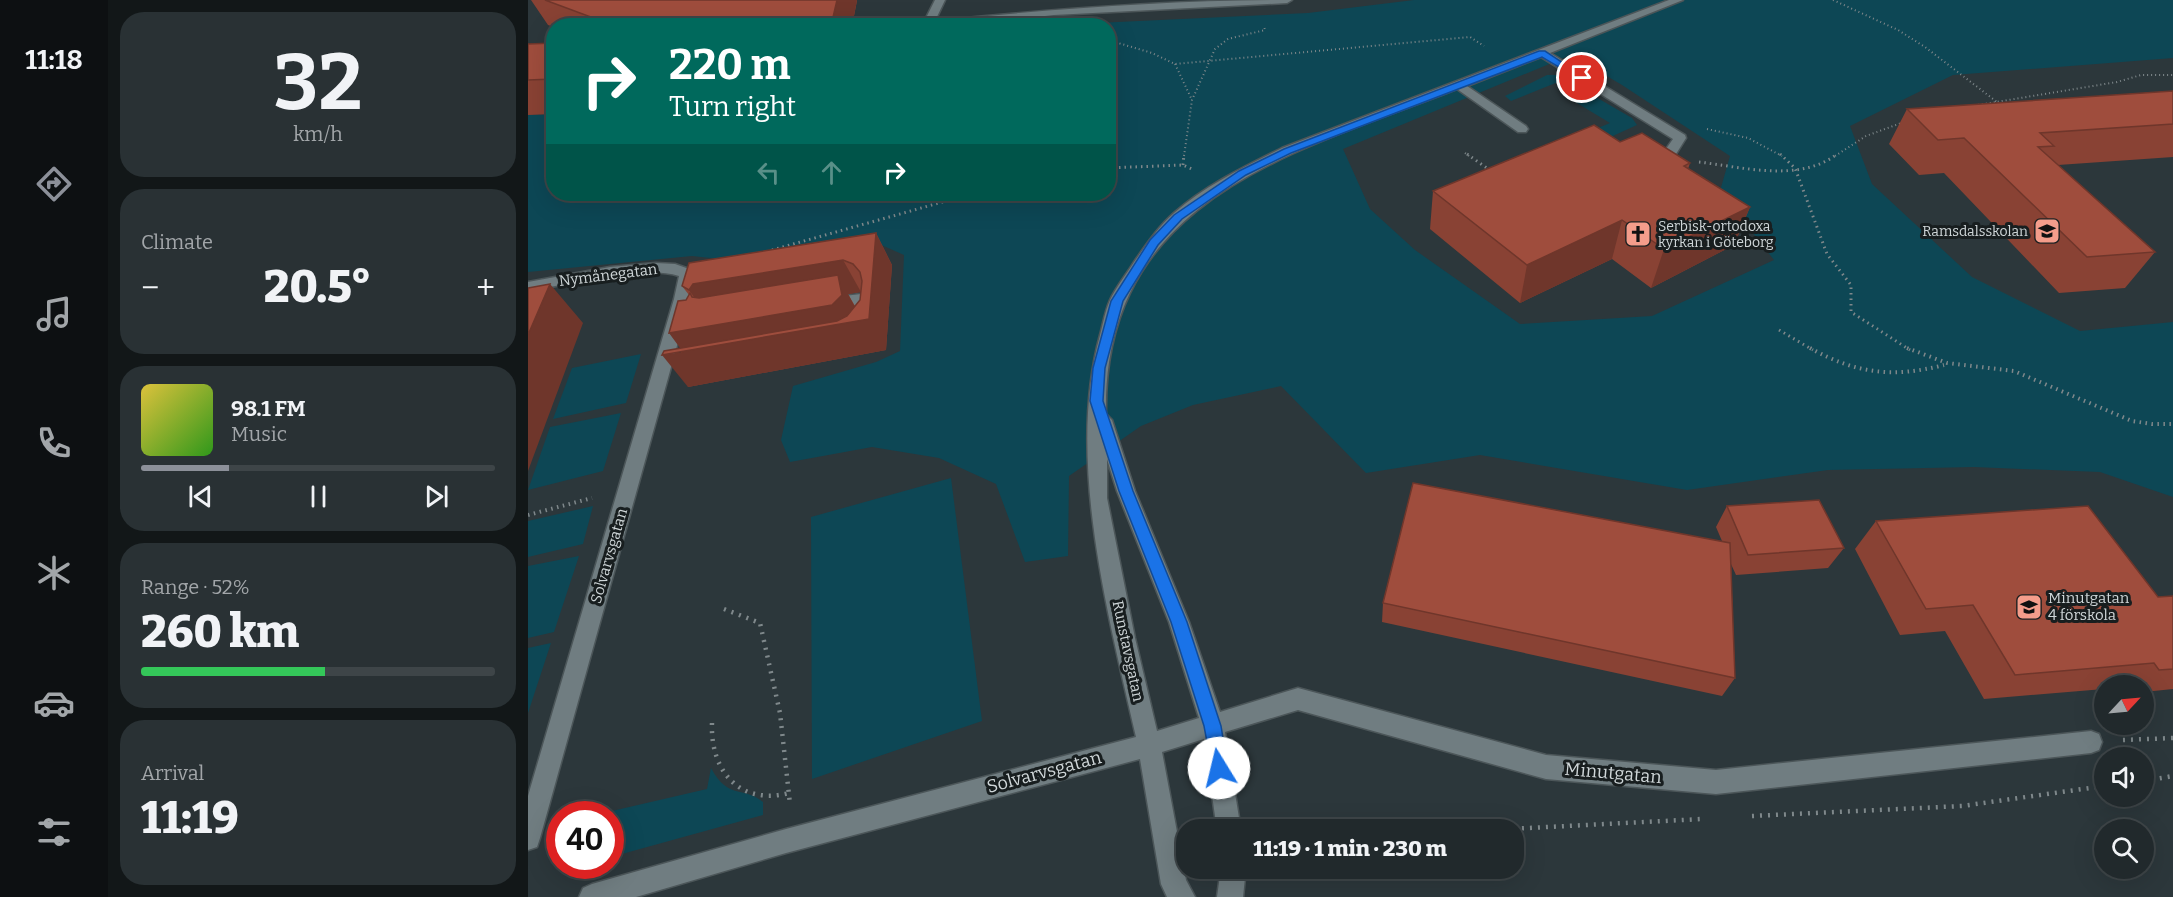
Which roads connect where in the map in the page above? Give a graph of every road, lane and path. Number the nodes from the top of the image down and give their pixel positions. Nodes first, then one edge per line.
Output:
1 (940, 0) edge
2 (1287, 0) edge
3 (1678, 0) edge
4 (1833, 0) edge
5 (931, 18) edge
6 (996, 18) edge
7 (1228, 39) dead end
8 (1116, 42) edge
9 (1542, 53) junction
10 (1210, 60) junction
11 (1175, 64) junction
12 (1516, 65) junction
13 (2173, 75) edge
14 (1460, 86) junction
15 (1192, 100) junction
16 (1996, 102) junction
17 (1975, 105) edge
18 (1911, 120) dead end
19 (1522, 129) dead end
20 (1680, 138) junction
21 (1465, 153) dead end
22 (1666, 159) joint
23 (1116, 168) edge
24 (1795, 168) junction
25 (1494, 173) edge
26 (945, 201) edge
27 (766, 252) edge
28 (687, 273) joint
29 (528, 287) edge
30 (812, 306) edge
31 (693, 327) edge
32 (673, 330) junction
33 (1779, 330) dead end
34 (867, 332) edge
35 (1945, 364) junction
36 (681, 375) edge
37 (659, 379) junction
38 (1097, 401) junction
39 (2173, 424) edge
40 (627, 489) junction
41 (528, 514) edge
42 (724, 609) dead end
43 (712, 723) dead end
44 (1212, 726) junction
45 (2173, 738) edge
46 (2091, 742) joint
47 (1149, 744) junction
48 (2173, 776) edge
49 (2154, 779) edge
50 (2094, 787) edge
51 (789, 793) junction
52 (1748, 816) dead end
53 (1712, 818) dead end
54 (1227, 819) edge
55 (1524, 828) edge
56 (528, 838) edge
57 (786, 841) junction
58 (1232, 879) edge
59 (592, 897) edge
60 (1182, 897) edge
61 (1230, 897) edge

1 - 5 street
2 - 6 street
3 - 9 street, Runstavsgatan
4 - 16 path
7 - 10 path
8 - 11 path
9 - 12 street, Runstavsgatan
9 - 20 street
10 - 11 path
10 - 12 path
10 - 15 path
11 - 15 path
12 - 14 street, Runstavsgatan
13 - 16 path
14 - 19 street
14 - 38 street, Runstavsgatan
15 - 23 path
16 - 17 path
18 - 24 path
20 - 22 street
20 - 24 path
21 - 25 path
22 - 24 path
24 - 35 path
26 - 27 path
28 - 29 street, Nymånegatan
28 - 32 street, Solvarvsgatan
30 - 34 street
31 - 32 street
32 - 37 street, Solvarvsgatan
33 - 35 path
35 - 39 path
36 - 37 street
37 - 40 street, Solvarvsgatan
38 - 44 street, Runstavsgatan
38 - 47 street, Runstavsgatan
40 - 41 path
40 - 56 street, Solvarvsgatan
42 - 51 path
43 - 51 path
44 - 46 street, Minutgatan
44 - 47 street, Minutgatan
44 - 54 street, Runstavsgatan
45 - 46 path
47 - 57 street, Solvarvsgatan
47 - 60 street, Runstavsgatan
48 - 49 path
50 - 52 path
51 - 57 path
53 - 55 path
57 - 59 street, Solvarvsgatan
58 - 61 street

